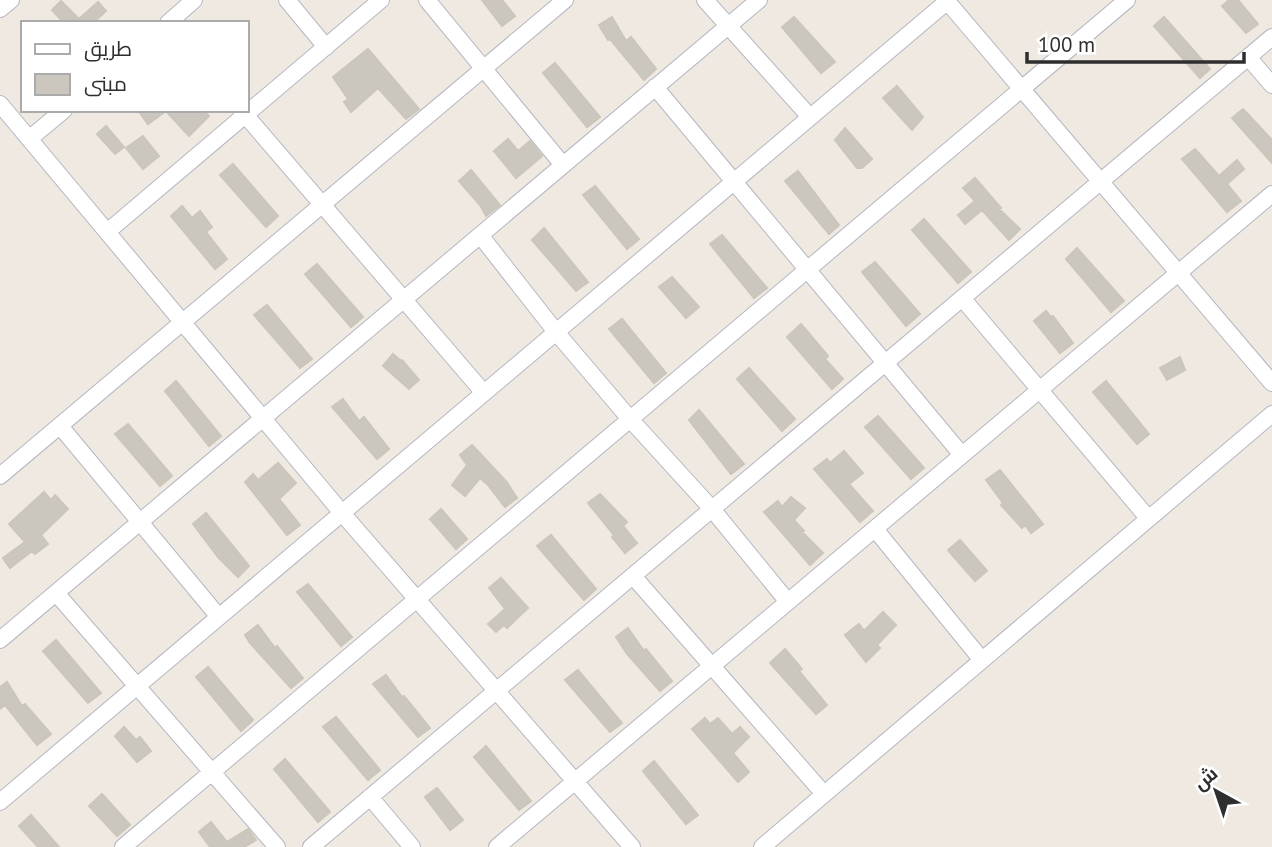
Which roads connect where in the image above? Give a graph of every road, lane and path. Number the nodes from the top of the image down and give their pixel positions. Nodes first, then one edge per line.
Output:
1 (11, 0) edge
2 (194, 0) edge
3 (286, 0) edge
4 (381, 0) edge
5 (427, 0) edge
6 (565, 0) edge
7 (705, 0) edge
8 (759, 0) edge
9 (1127, 0) edge
10 (947, 1) edge
11 (0, 9) edge
12 (170, 21) edge
13 (727, 27) junction
14 (1272, 37) edge
15 (326, 47) junction
16 (1248, 57) junction
17 (483, 69) junction
18 (1272, 85) edge
19 (655, 87) junction
20 (1021, 89) junction
21 (0, 104) edge
22 (248, 109) edge
23 (62, 112) edge
24 (243, 113) edge
25 (810, 117) junction
26 (29, 139) junction
27 (563, 165) junction
28 (1101, 181) junction
29 (734, 182) junction
30 (1272, 194) edge
31 (322, 205) junction
32 (107, 232) junction
33 (480, 235) junction
34 (807, 270) junction
35 (1178, 273) junction
36 (962, 298) junction
37 (404, 299) junction
38 (183, 322) junction
39 (556, 332) junction
40 (885, 363) junction
41 (1272, 383) edge
42 (1039, 391) junction
43 (484, 393) junction
44 (1272, 414) edge
45 (263, 418) junction
46 (630, 419) junction
47 (60, 426) junction
48 (962, 455) junction
49 (0, 476) edge
50 (712, 509) junction
51 (342, 513) junction
52 (1148, 517) junction
53 (140, 522) junction
54 (875, 529) junction
55 (633, 576) junction
56 (56, 593) junction
57 (418, 598) junction
58 (788, 602) junction
59 (219, 617) junction
60 (0, 640) edge
61 (981, 659) junction
62 (711, 667) junction
63 (137, 686) junction
64 (497, 690) junction
65 (212, 772) junction
66 (575, 782) junction
67 (824, 794) junction
68 (370, 797) junction
69 (0, 802) edge
70 (123, 847) edge
71 (278, 847) edge
72 (311, 847) edge
73 (412, 847) edge
74 (497, 847) edge
75 (632, 847) edge
76 (762, 847) edge

1 - 11 street
2 - 12 street
3 - 15 street
4 - 15 street
5 - 17 street
6 - 17 street
7 - 13 street
8 - 13 street
9 - 20 street
10 - 20 street
10 - 25 street
13 - 19 street
13 - 25 street
14 - 16 street
15 - 22 street
16 - 18 street
16 - 28 street
17 - 27 street
17 - 31 street
19 - 27 street
19 - 29 street
20 - 28 street
20 - 34 street
21 - 26 street
23 - 26 street
24 - 31 street
24 - 32 street
25 - 29 street
26 - 32 street
27 - 33 street
28 - 35 street
28 - 36 street
29 - 34 street
29 - 39 street
30 - 35 street
31 - 37 street
31 - 38 street
32 - 38 street
33 - 37 street
33 - 39 street
34 - 40 street
34 - 46 street
35 - 41 street
35 - 42 street
36 - 40 street
36 - 42 street
37 - 43 street
37 - 45 street
38 - 45 street
38 - 47 street
39 - 43 street
39 - 46 street
40 - 48 street
40 - 50 street
42 - 48 street
42 - 52 street
43 - 51 street
44 - 52 street
45 - 51 street
45 - 53 street
46 - 50 street
46 - 57 street
47 - 49 street
47 - 53 street
48 - 54 street
50 - 55 street
50 - 58 street
51 - 57 street
51 - 59 street
52 - 61 street
53 - 56 street
53 - 59 street
54 - 58 street
54 - 61 street
55 - 62 street
55 - 64 street
56 - 60 street
56 - 63 street
57 - 64 street
57 - 65 street
58 - 62 street
59 - 63 street
61 - 67 street
62 - 66 street
62 - 67 street
63 - 65 street
63 - 69 street
64 - 66 street
64 - 68 street
65 - 70 street
65 - 71 street
66 - 74 street
66 - 75 street
67 - 76 street
68 - 72 street
68 - 73 street

